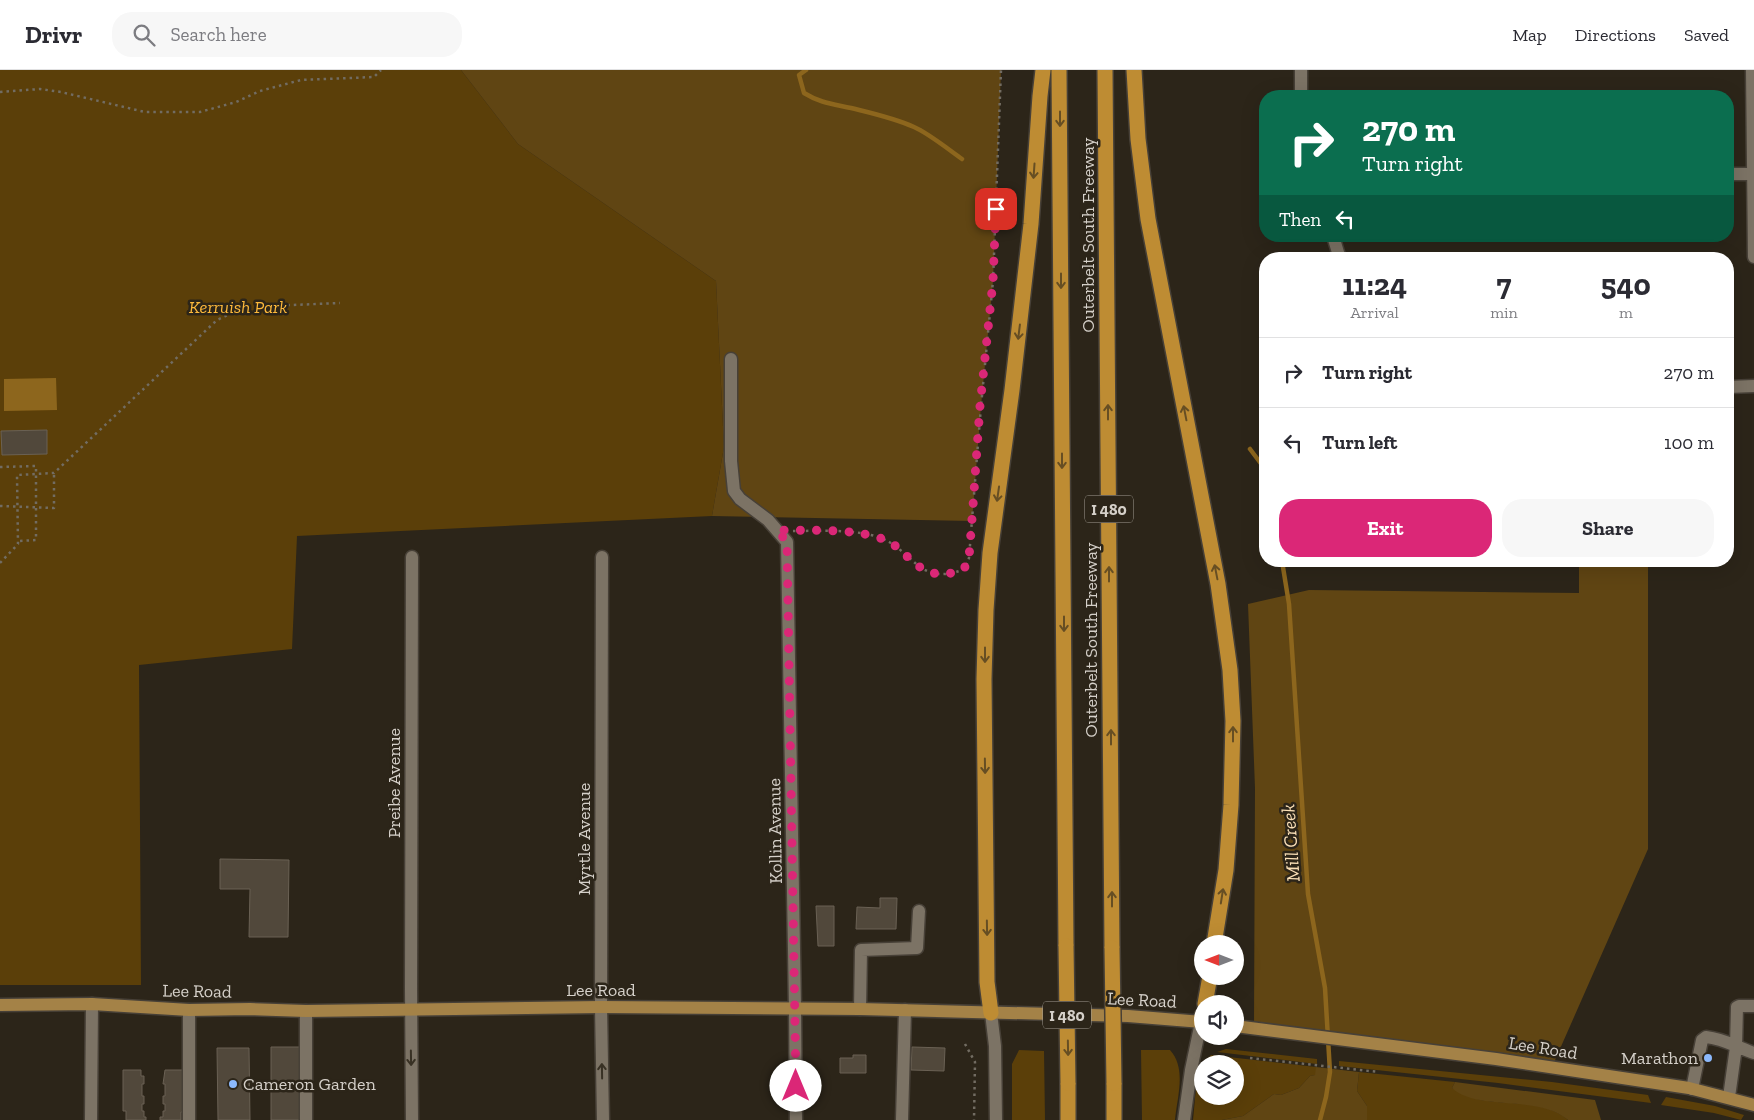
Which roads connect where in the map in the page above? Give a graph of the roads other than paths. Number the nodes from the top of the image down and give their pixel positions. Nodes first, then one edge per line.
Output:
1 (1044, 70) edge
2 (1059, 70) edge
3 (1105, 70) edge
4 (1134, 70) edge
5 (1300, 70) edge
6 (1752, 70) edge
7 (1300, 90) edge
8 (1734, 174) edge
9 (1754, 174) edge
10 (1754, 257) edge
11 (732, 359) dead end
12 (1754, 386) edge
13 (1734, 387) edge
14 (412, 557) dead end
15 (602, 557) dead end
16 (919, 911) dead end
17 (1215, 935) edge
18 (0, 1004) edge
19 (92, 1004) junction
20 (1754, 1006) edge
21 (601, 1007) junction
22 (795, 1008) junction
23 (860, 1009) junction
24 (189, 1010) junction
25 (411, 1010) junction
26 (905, 1010) junction
27 (306, 1011) junction
28 (991, 1013) junction
29 (1194, 1020) edge
30 (1244, 1027) edge
31 (1196, 1045) edge
32 (1736, 1047) junction
33 (1754, 1053) edge
34 (1692, 1089) junction
35 (1729, 1098) junction
36 (1754, 1105) edge
37 (91, 1120) edge
38 (189, 1120) edge
39 (306, 1120) edge
40 (412, 1120) edge
41 (603, 1120) edge
42 (796, 1120) edge
43 (902, 1120) edge
44 (996, 1120) edge
45 (1068, 1120) edge
46 (1114, 1120) edge
47 (1184, 1120) edge

1 -> 28 highway
2 -> 45 highway, Outerbelt South Freeway / I 480, bridge
46 -> 3 highway, Outerbelt South Freeway / I 480, bridge
17 -> 4 highway
5 - 7 street
6 - 9 street
8 - 9 street
9 - 10 street
11 - 22 street, Kollin Avenue
12 - 13 street
14 - 25 street, Preibe Avenue
15 - 21 street, Myrtle Avenue
16 - 23 street
18 - 19 main road, Lee Road
19 - 24 main road, Lee Road
19 - 37 street
20 - 32 street
21 - 22 main road, Lee Road
21 - 25 main road, Lee Road
41 -> 21 street, Myrtle Avenue
22 - 23 main road, Lee Road
22 - 42 street, Kollin Avenue
23 - 26 main road, Lee Road
24 - 27 main road, Lee Road
24 - 38 street
25 - 27 main road, Lee Road
25 -> 40 street, Preibe Avenue
26 - 28 main road, Lee Road
26 - 43 street
27 - 39 street
28 - 29 main road, Lee Road
28 - 44 street
30 - 34 main road, Lee Road
31 - 47 street
32 - 33 street
32 - 34 street
32 - 35 street
34 - 35 main road, Lee Road
35 - 36 main road, Lee Road

